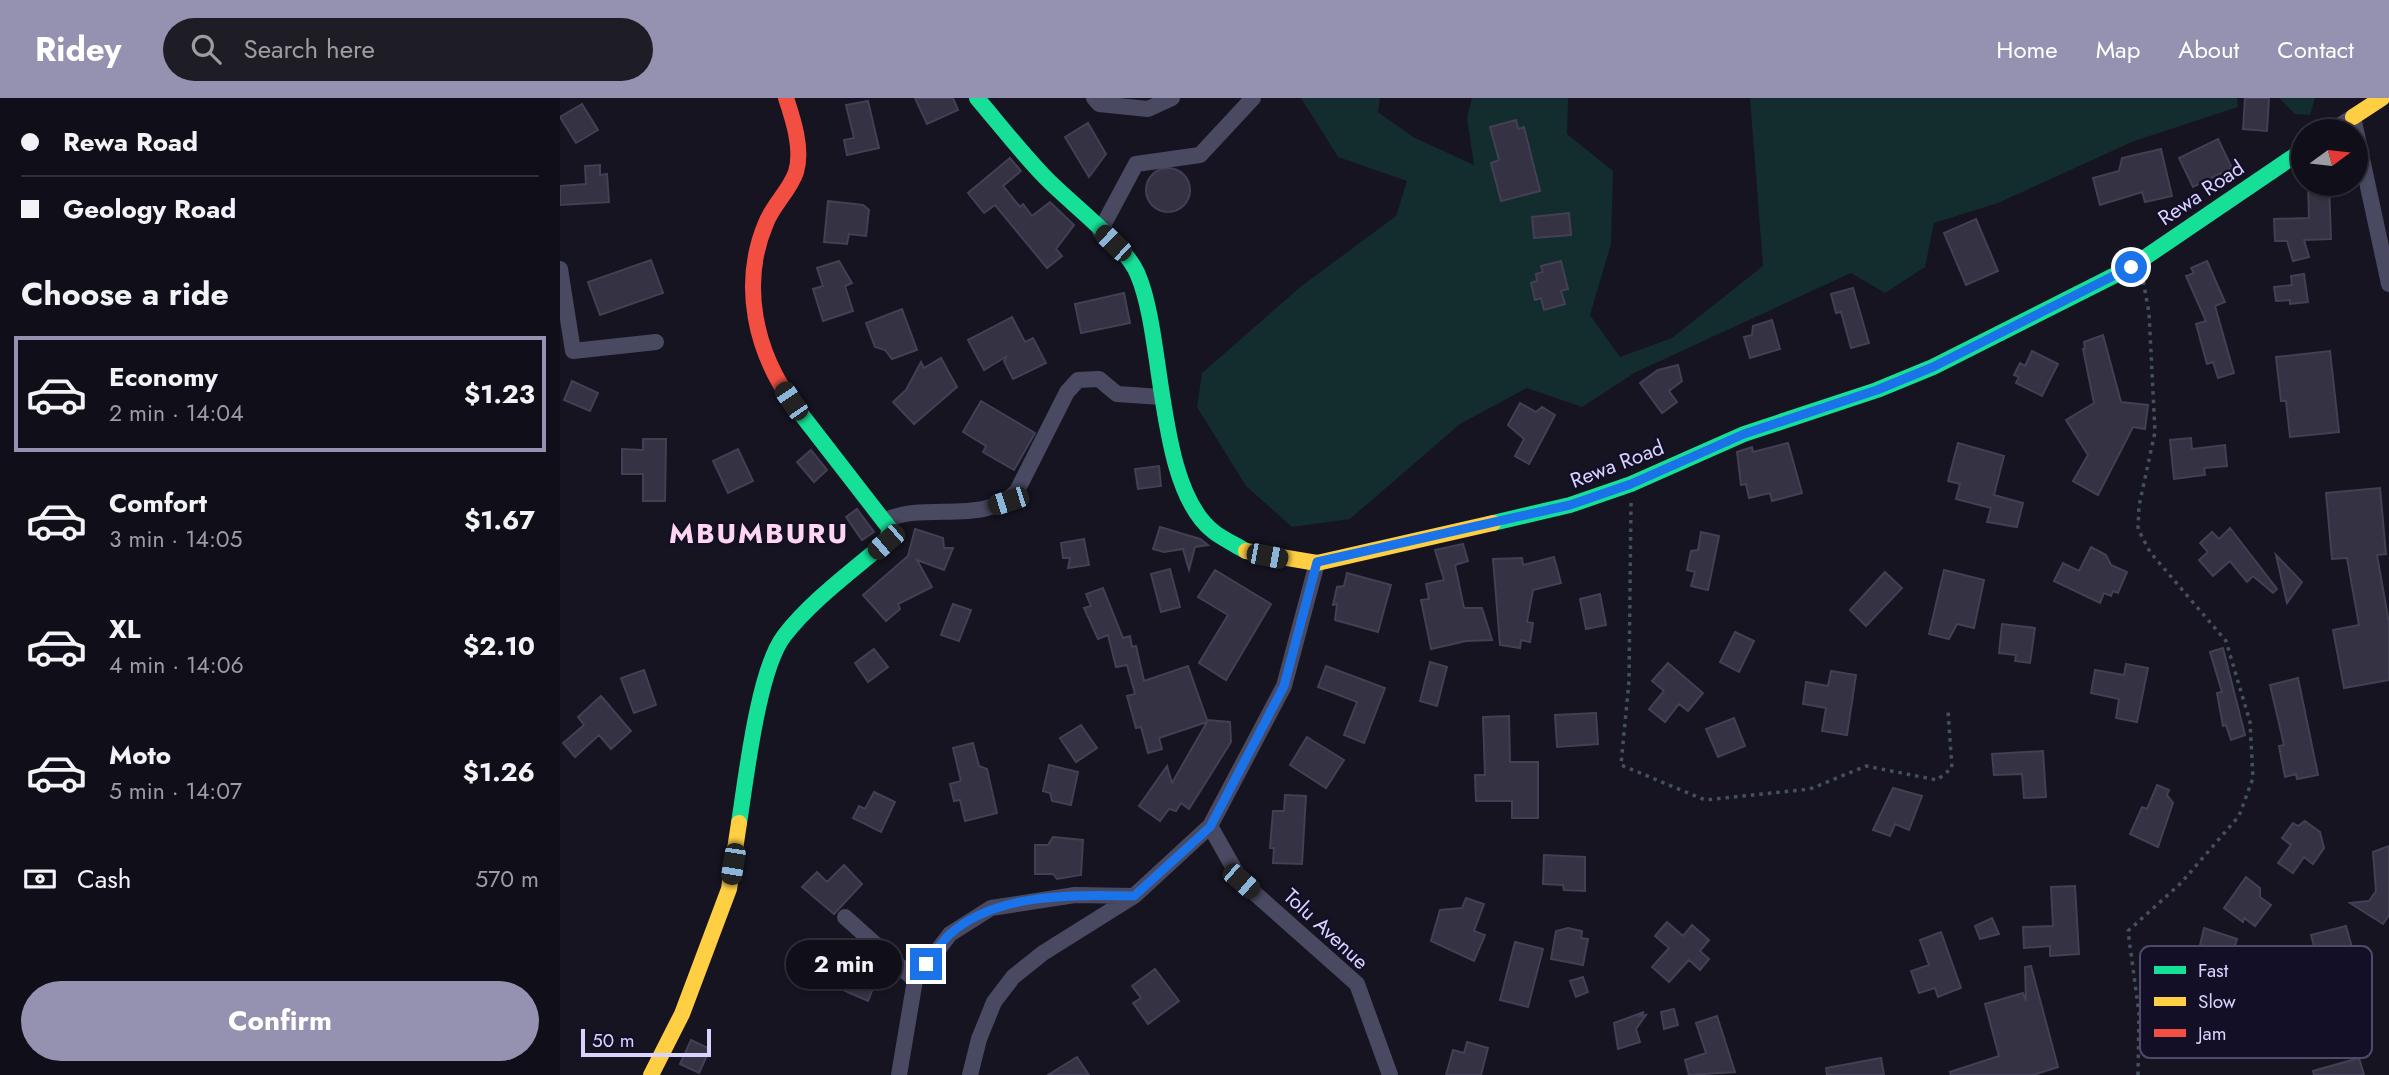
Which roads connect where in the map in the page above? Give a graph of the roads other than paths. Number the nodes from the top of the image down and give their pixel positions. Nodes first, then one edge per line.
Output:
1 (786, 98) edge
2 (977, 98) edge
3 (1094, 98) edge
4 (1172, 98) edge
5 (1253, 98) edge
6 (2382, 98) edge
7 (2353, 117) junction
8 (2350, 119) edge
9 (2291, 158) edge
10 (1100, 231) junction
11 (560, 269) edge
12 (2389, 284) edge
13 (656, 342) dead end
14 (1161, 397) junction
15 (886, 520) junction
16 (1317, 562) junction
17 (1210, 827) junction
18 (1134, 896) junction
19 (845, 917) dead end
20 (915, 980) junction
21 (651, 1075) edge
22 (899, 1075) edge
23 (970, 1075) edge
24 (1390, 1075) edge

1 - 15 street
2 - 10 street, Rewa Road
3 - 4 street
5 - 10 street
6 - 7 street
7 - 8 street
7 - 12 street
9 - 16 street, Rewa Road
10 - 14 street, Rewa Road
11 - 13 street
14 - 15 street
14 - 16 street, Rewa Road
15 - 21 street
16 - 17 street
17 - 18 street
17 - 24 street, Tolu Avenue
18 - 20 street
18 - 23 street
19 - 20 street
20 - 22 street

